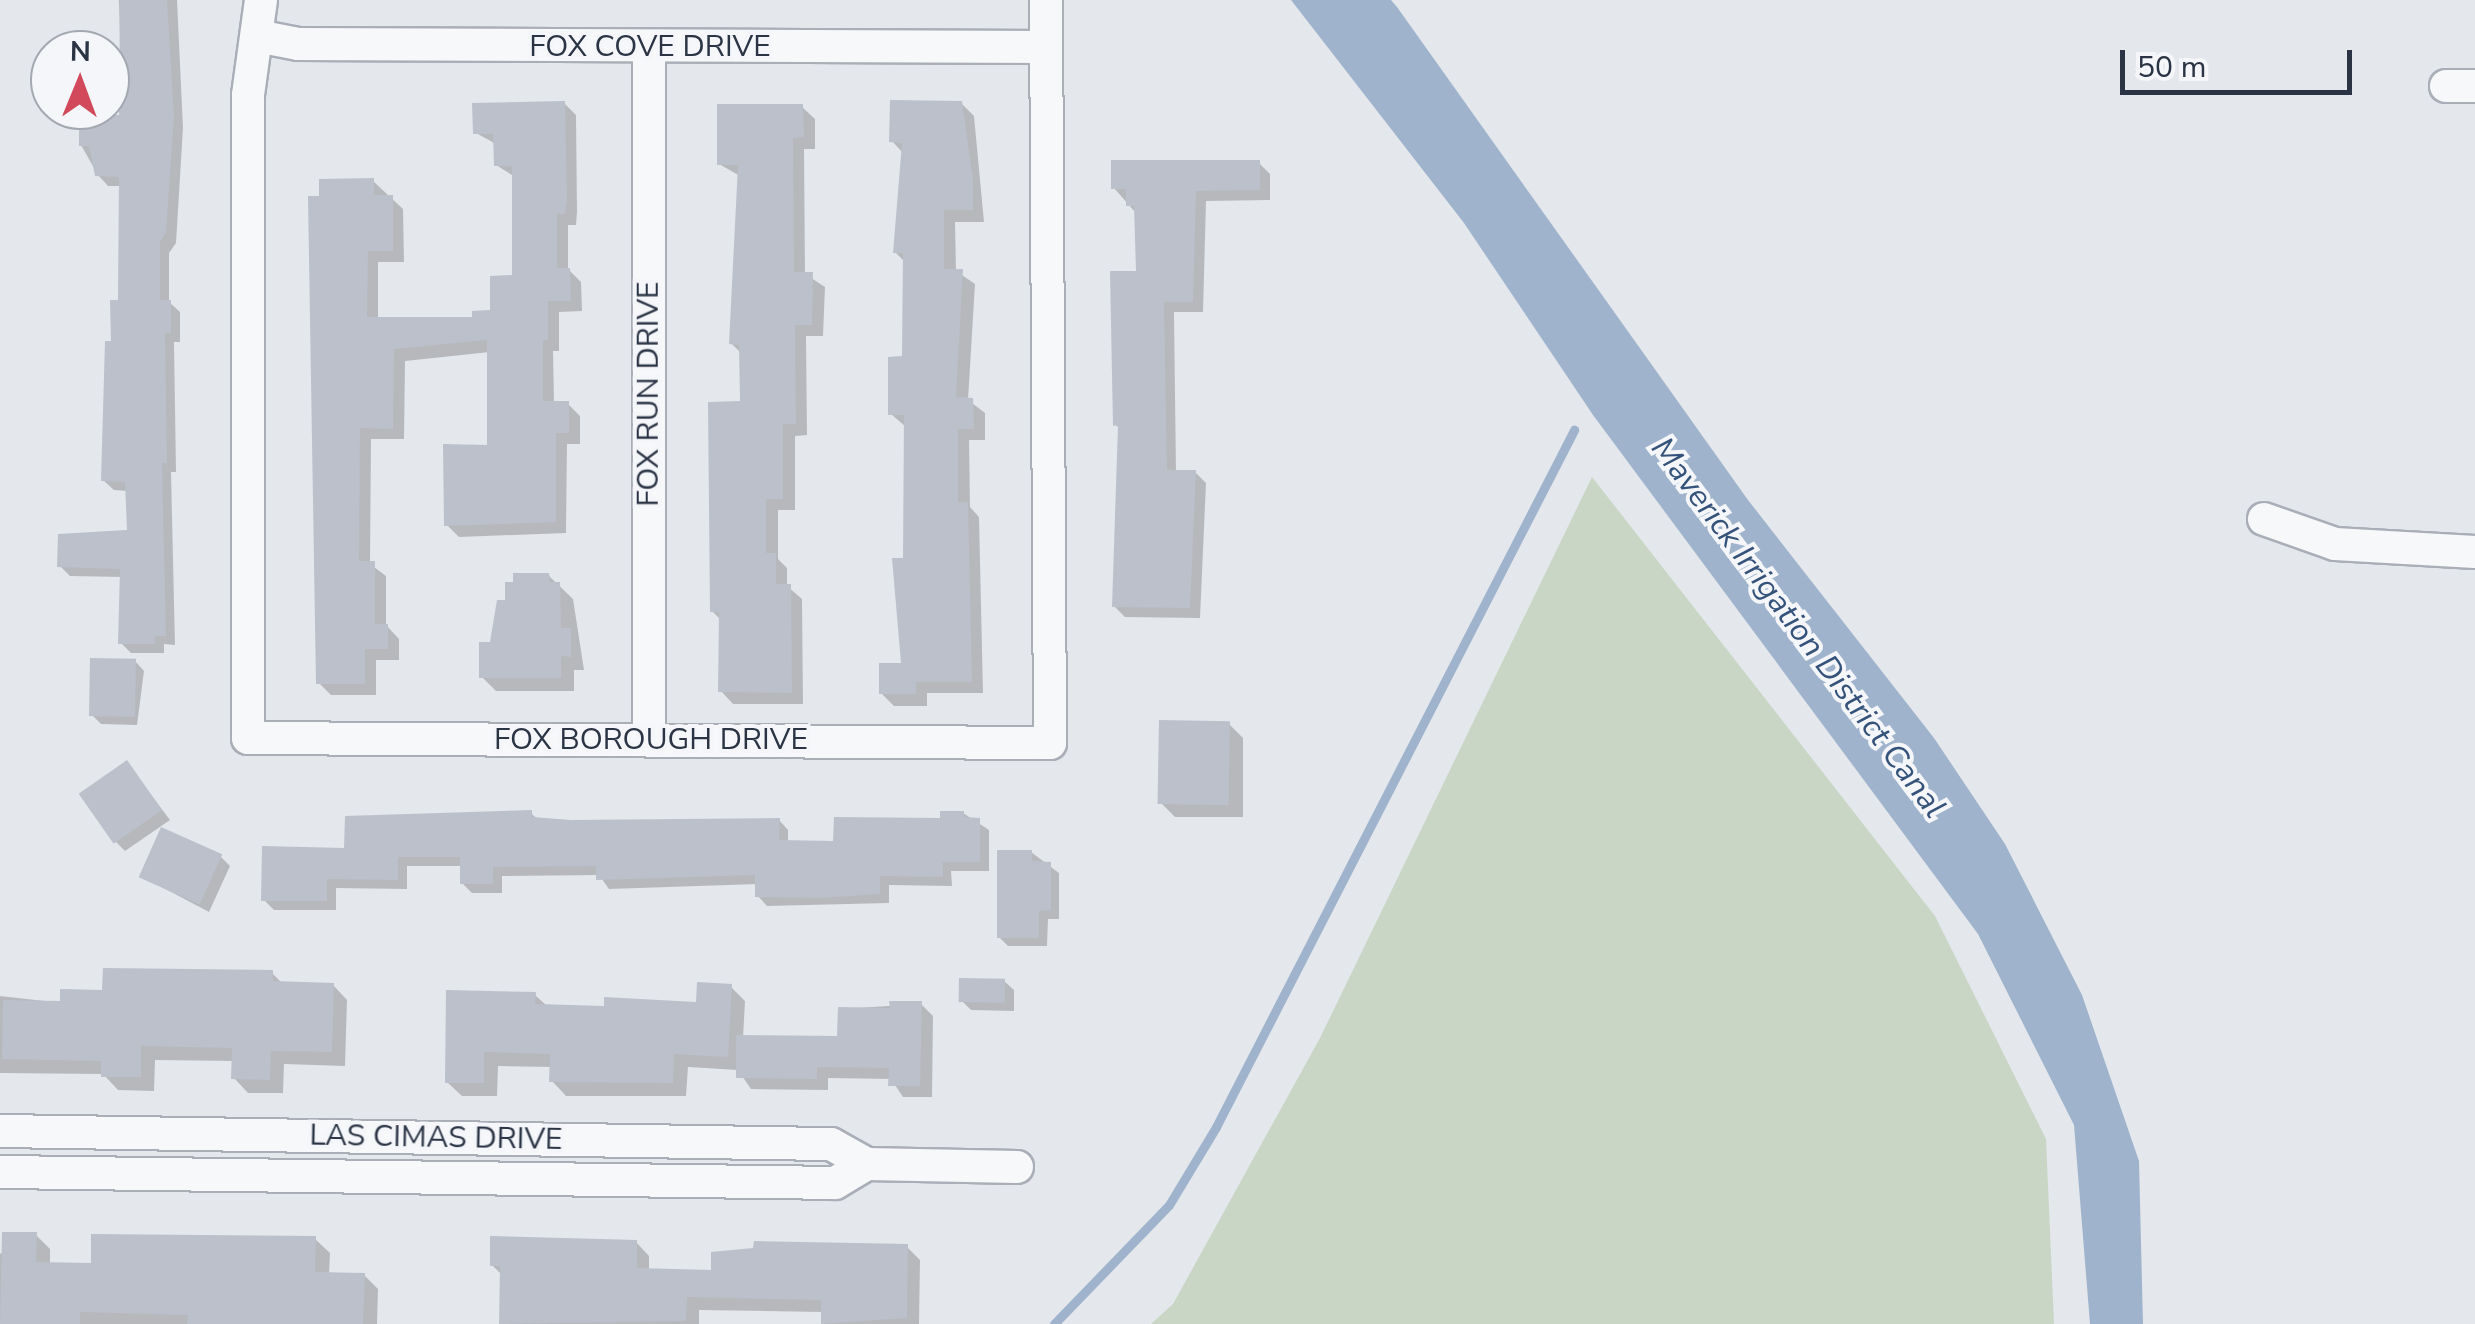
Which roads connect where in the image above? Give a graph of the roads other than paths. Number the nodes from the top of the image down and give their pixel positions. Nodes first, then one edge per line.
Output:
1 (261, 0) edge
2 (1046, 0) edge
3 (256, 36) junction
4 (1045, 47) junction
5 (649, 48) junction
6 (2264, 519) dead end
7 (2475, 552) edge
8 (649, 739) junction
9 (0, 1132) edge
10 (52, 1132) junction
11 (179, 1134) junction
12 (344, 1137) junction
13 (497, 1139) junction
14 (664, 1142) junction
15 (868, 1164) junction
16 (1016, 1167) dead end
17 (0, 1172) edge
18 (52, 1173) junction
19 (178, 1175) junction
20 (343, 1177) junction
21 (496, 1180) junction
22 (664, 1182) junction

1 - 3 street, FOX BOROUGH DRIVE
2 - 4 street, FOX BOROUGH DRIVE
3 - 5 street, FOX COVE DRIVE
3 - 8 street, FOX BOROUGH DRIVE
4 - 5 street, FOX COVE DRIVE
4 - 8 street, FOX BOROUGH DRIVE
5 - 8 street, FOX RUN DRIVE
6 - 7 street
9 - 10 street, LAS CIMAS DRIVE
10 - 11 street, LAS CIMAS DRIVE
10 - 18 street
11 - 12 street, LAS CIMAS DRIVE
11 - 19 street
12 - 13 street, LAS CIMAS DRIVE
12 - 20 street
13 - 14 street, LAS CIMAS DRIVE
13 - 21 street
14 - 15 street, LAS CIMAS DRIVE
14 - 22 street
15 - 16 street, LAS CIMAS DRIVE
15 - 22 street, LAS CIMAS DRIVE
17 - 18 street, LAS CIMAS DRIVE
18 - 19 street, LAS CIMAS DRIVE
19 - 20 street, LAS CIMAS DRIVE
20 - 21 street, LAS CIMAS DRIVE
21 - 22 street, LAS CIMAS DRIVE

